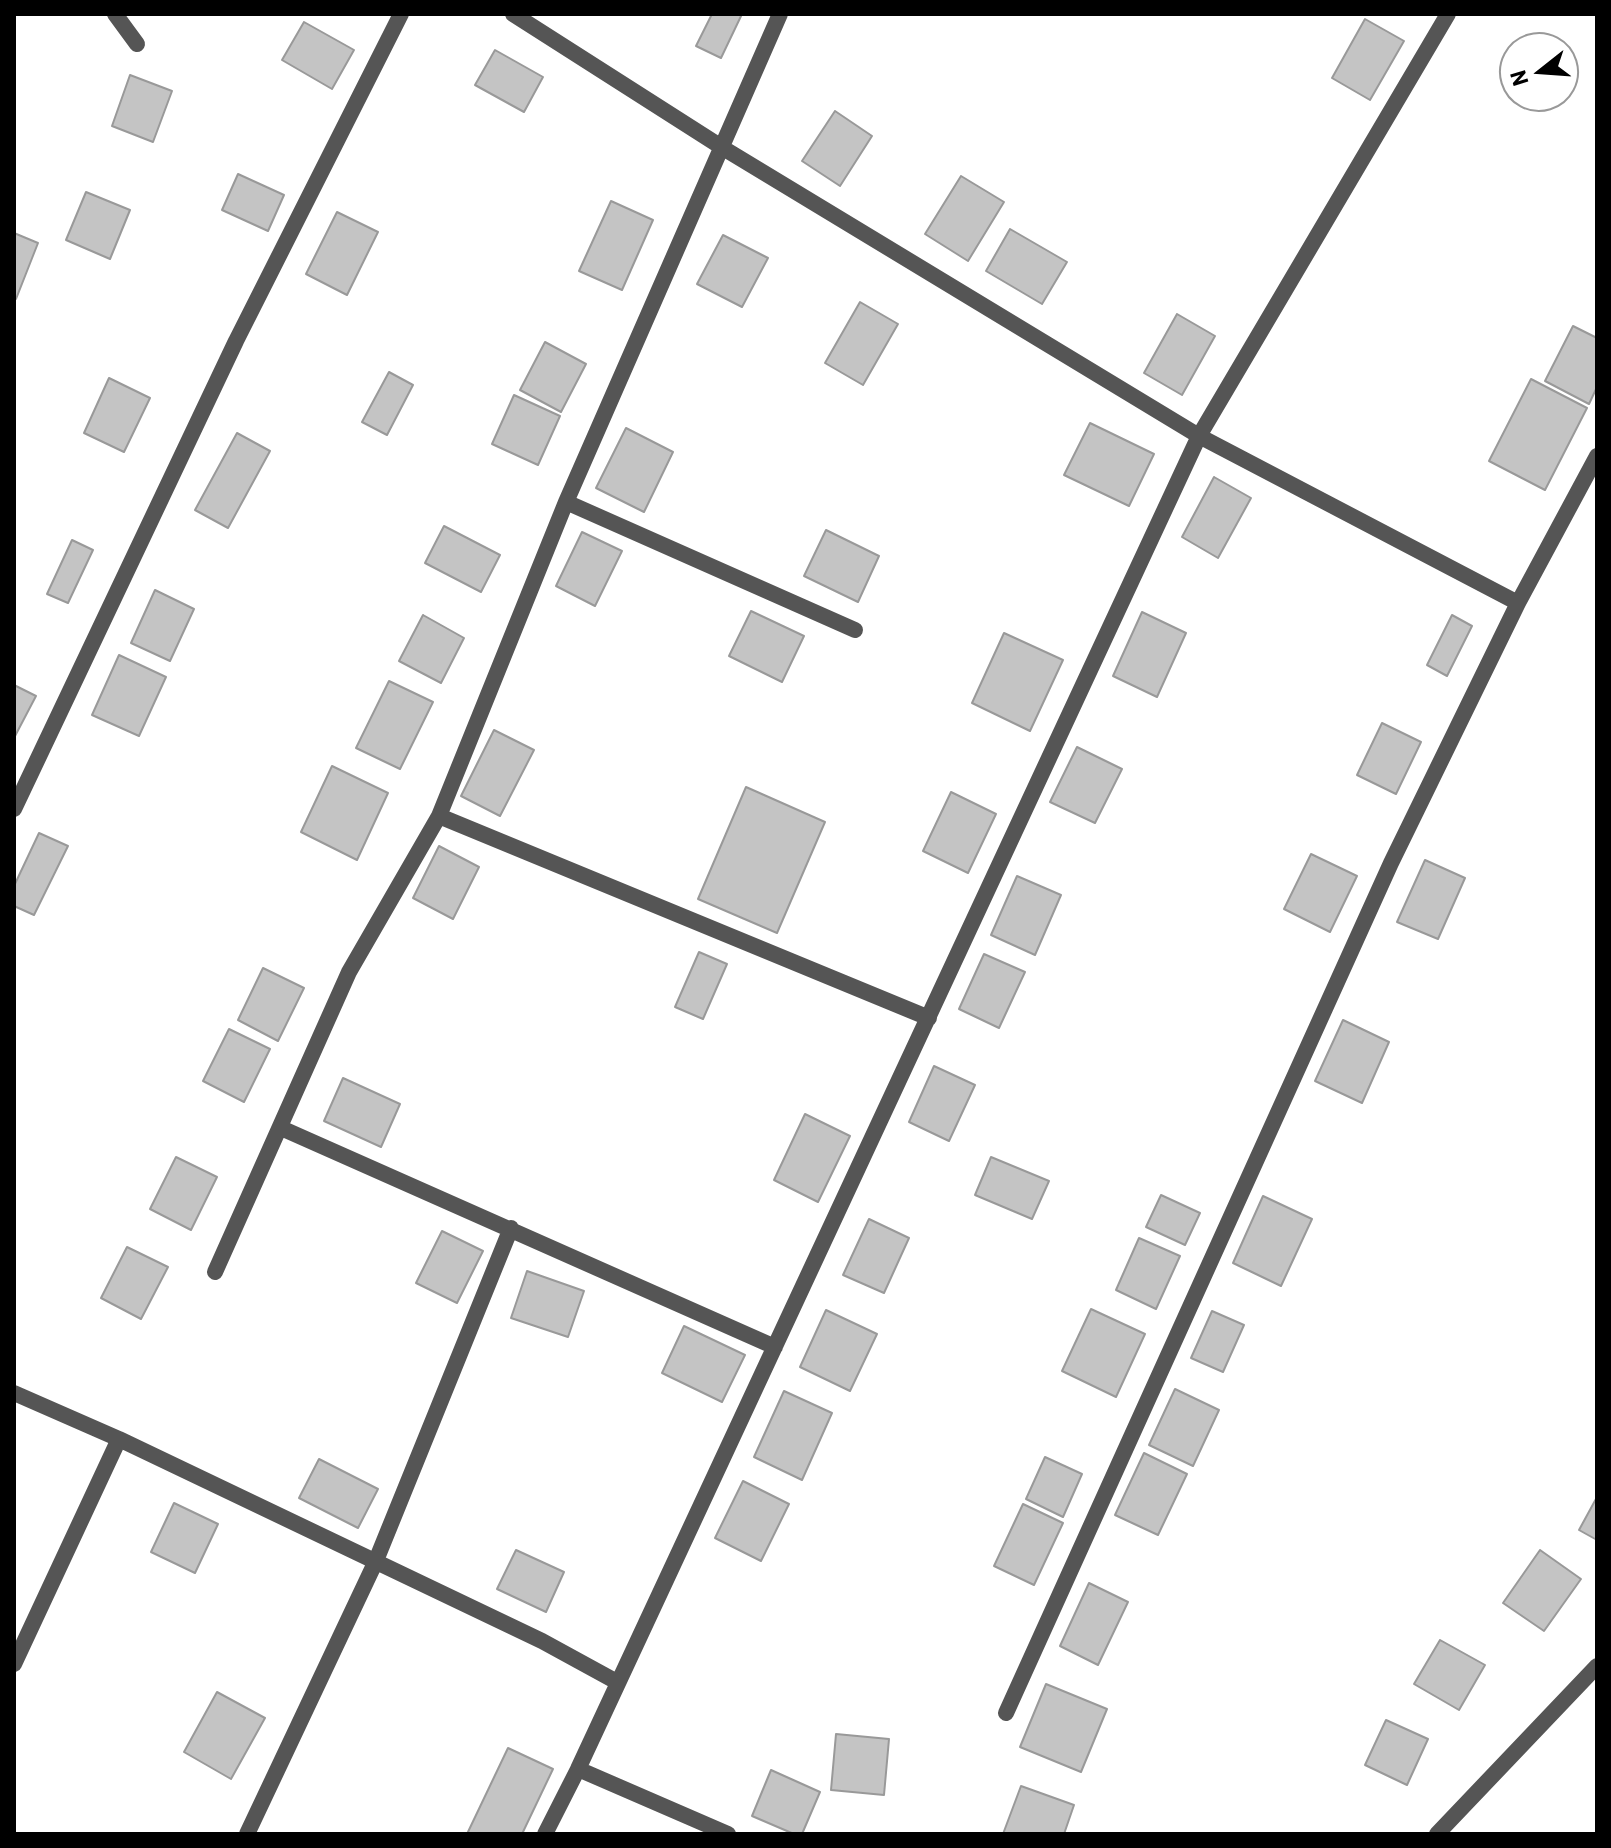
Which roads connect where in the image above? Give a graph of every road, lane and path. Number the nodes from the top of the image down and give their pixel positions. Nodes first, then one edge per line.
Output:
1 (115, 14) edge
2 (401, 14) edge
3 (513, 14) edge
4 (780, 14) edge
5 (1448, 14) edge
6 (137, 44) dead end
7 (723, 148) junction
8 (1199, 436) junction
9 (1597, 456) edge
10 (566, 502) junction
11 (1518, 603) junction
12 (855, 630) dead end
13 (14, 809) edge
14 (439, 816) junction
15 (929, 1018) junction
16 (281, 1128) junction
17 (511, 1228) junction
18 (215, 1272) dead end
19 (775, 1347) junction
20 (14, 1393) edge
21 (119, 1439) junction
22 (375, 1563) junction
23 (14, 1664) edge
24 (1597, 1666) edge
25 (617, 1682) junction
26 (1006, 1713) dead end
27 (578, 1769) junction
28 (247, 1834) edge
29 (545, 1834) edge
30 (728, 1834) edge
31 (1437, 1834) edge

1 - 6 street
2 - 13 street
3 - 7 street
4 - 7 street
5 - 8 street
7 - 8 street
7 - 10 street
8 - 11 street
8 - 15 street
9 - 11 street
10 - 12 street
10 - 14 street
11 - 26 street
14 - 15 street
14 - 16 street
15 - 19 street
16 - 17 street
16 - 18 street
17 - 19 street
17 - 22 street
19 - 25 street
20 - 21 street
21 - 22 street
21 - 23 street
22 - 25 street
22 - 28 street
24 - 31 street
25 - 27 street
27 - 29 street
27 - 30 street

